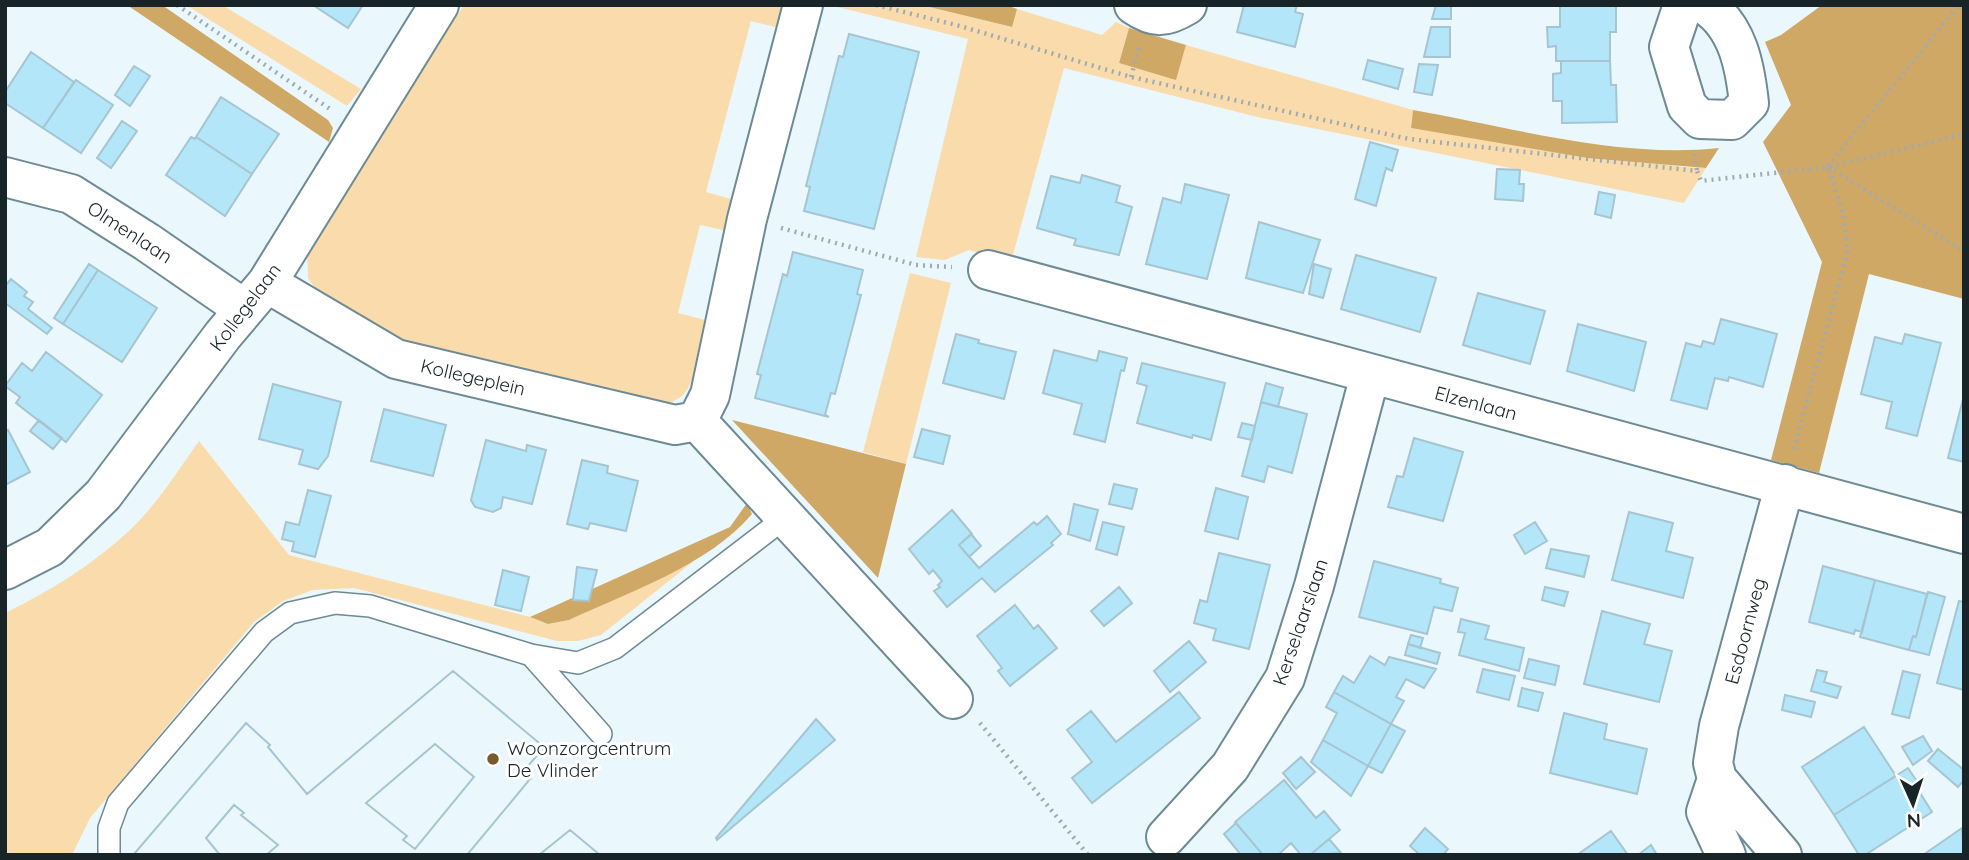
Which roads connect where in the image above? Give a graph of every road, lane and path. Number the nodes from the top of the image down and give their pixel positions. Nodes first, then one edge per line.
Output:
1 (177, 5) edge
2 (439, 5) edge
3 (803, 5) edge
4 (876, 5) edge
5 (1134, 5) edge
6 (1187, 5) edge
7 (1683, 5) edge
8 (1705, 5) edge
9 (1959, 5) edge
10 (360, 130) junction
11 (1964, 134) edge
12 (1828, 167) junction
13 (5, 177) edge
14 (747, 219) junction
15 (1964, 251) edge
16 (988, 270) joint
17 (256, 296) junction
18 (1370, 375) junction
19 (697, 421) junction
20 (1785, 484) junction
21 (786, 517) junction
22 (1964, 534) edge
23 (5, 570) edge
24 (531, 655) junction
25 (578, 663) junction
26 (953, 699) joint
27 (571, 700) junction
28 (601, 734) dead end
29 (1717, 779) junction
30 (1166, 837) dead end
31 (109, 855) edge
32 (1088, 855) edge
33 (1726, 855) edge
34 (1782, 855) edge

1 - 10 path
2 - 10 street, Kollegelaan
3 - 14 street
4 - 12 path
5 - 6 street
7 - 8 street
9 - 12 path
10 - 17 street, Kollegelaan
11 - 12 path
12 - 15 path
12 - 20 path
13 - 17 street, Olmenlaan
14 - 16 path
14 - 19 street
16 - 18 street, Elzenlaan
17 - 19 street, Kollegeplein
17 - 23 street, Kollegelaan
18 - 20 street, Elzenlaan
18 - 30 street, Kerselaarslaan
19 - 21 street
20 - 22 street, Elzenlaan
20 - 29 street, Esdoornweg
21 - 25 lane
21 - 26 street
24 - 25 lane
24 - 27 lane
24 - 31 lane
25 - 27 lane
26 - 32 path
27 - 28 lane
29 - 33 street, Esdoornweg
29 - 34 street

